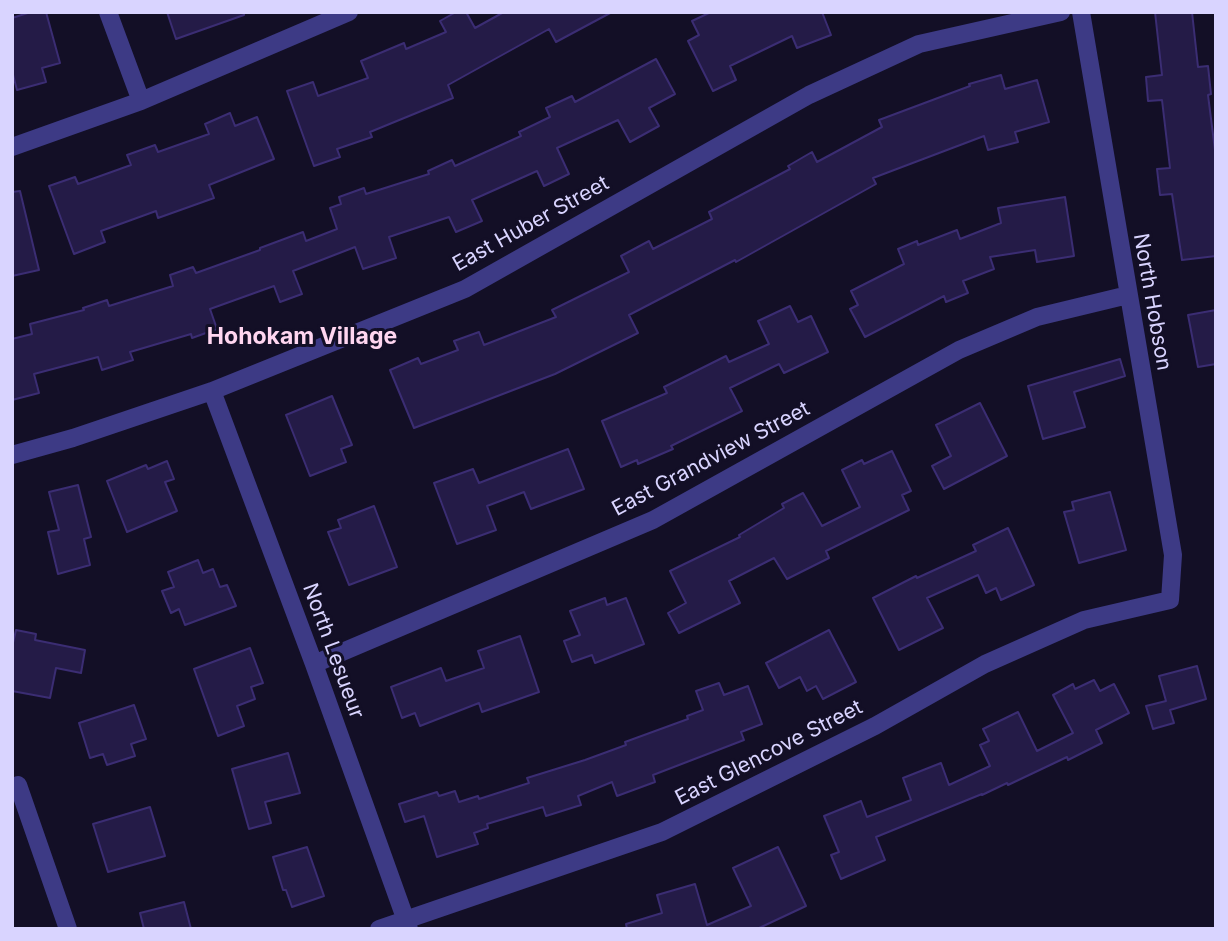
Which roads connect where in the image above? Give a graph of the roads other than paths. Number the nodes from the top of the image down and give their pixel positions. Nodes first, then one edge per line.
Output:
1 (108, 12) edge
2 (349, 12) edge
3 (1061, 12) edge
4 (1081, 12) edge
5 (141, 101) junction
6 (12, 147) edge
7 (1128, 295) junction
8 (212, 391) junction
9 (12, 455) edge
10 (1170, 600) joint
11 (314, 664) junction
12 (18, 785) dead end
13 (407, 924) edge
14 (68, 929) edge
15 (379, 929) edge

1 - 5 street
2 - 5 street
3 - 8 street, East Huber Street
4 - 7 street, North Hobson
5 - 6 street
7 - 10 street, North Hobson
7 - 11 street, East Grandview Street
8 - 9 street, East Huber Street
8 - 11 street, North Lesueur
10 - 13 street, East Glencove Street
11 - 13 street, North Lesueur
12 - 14 street
13 - 15 street, East Glencove Street

